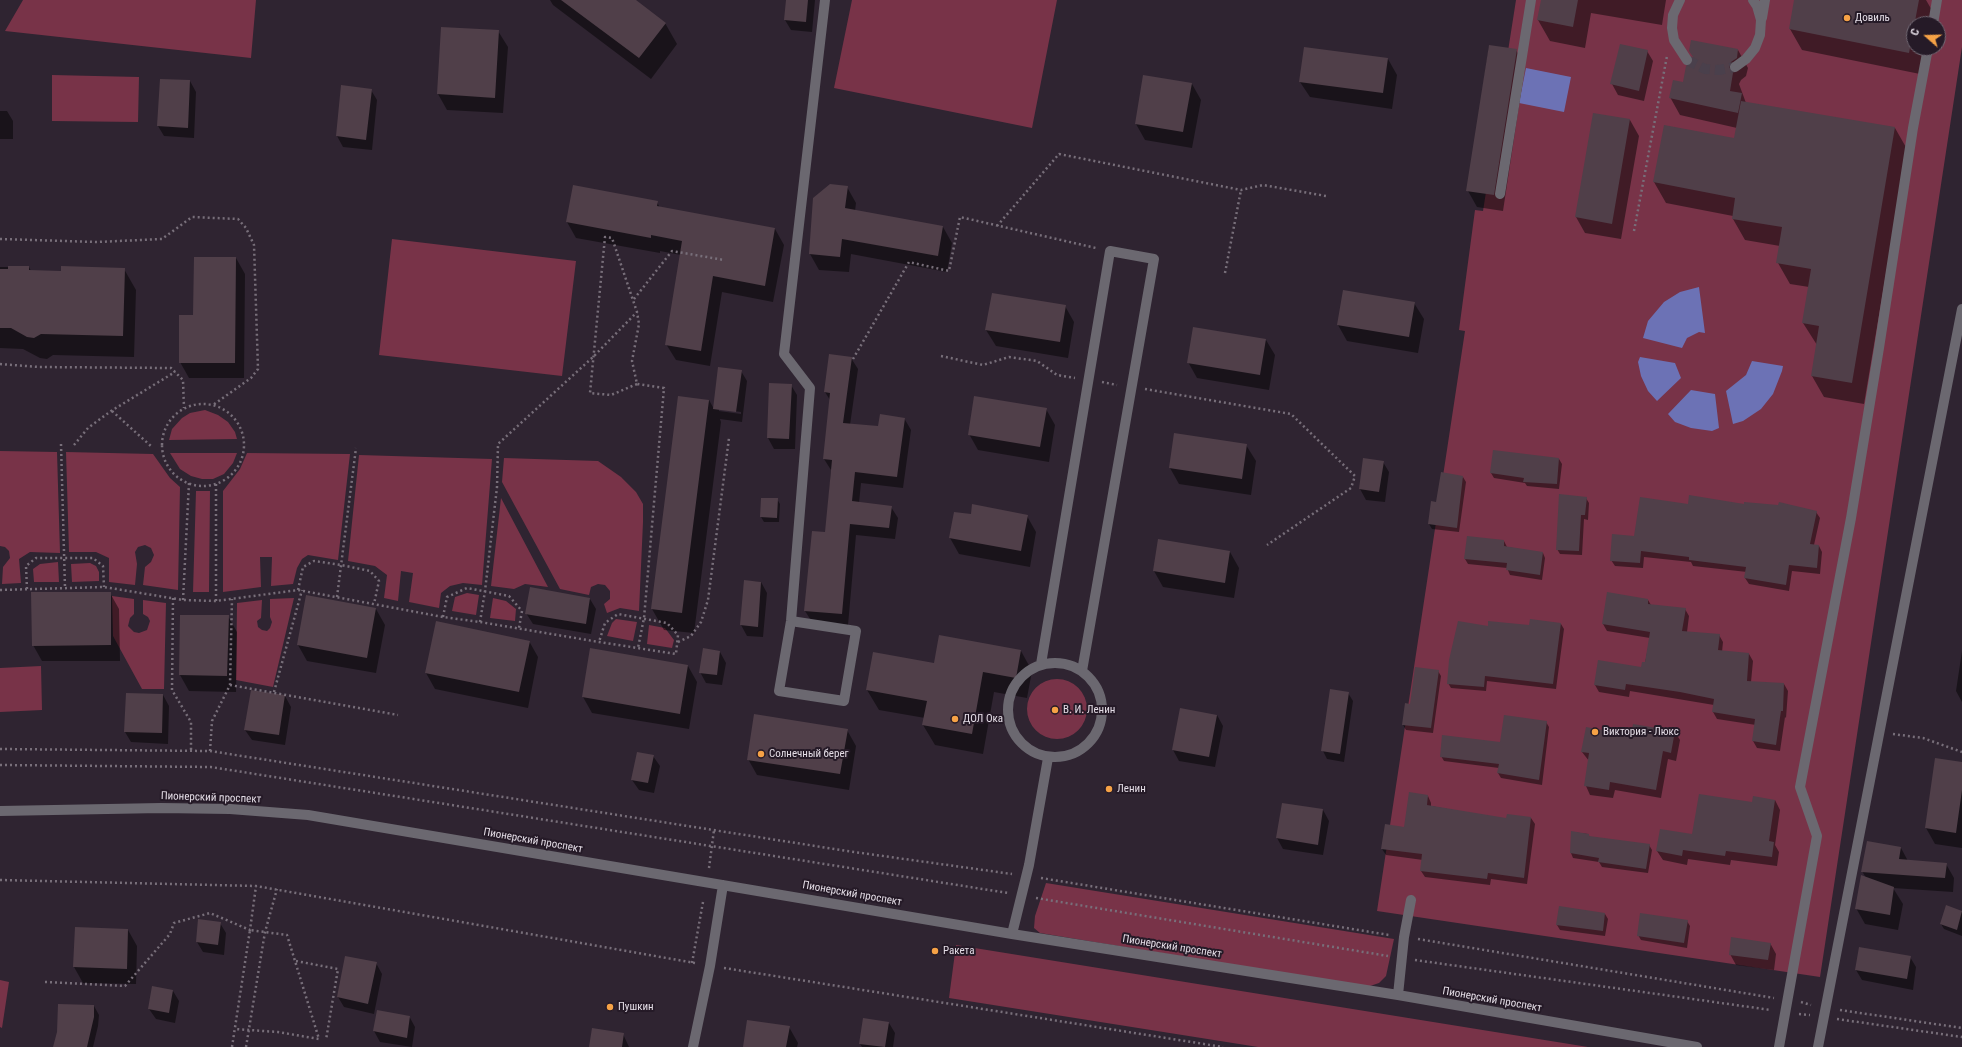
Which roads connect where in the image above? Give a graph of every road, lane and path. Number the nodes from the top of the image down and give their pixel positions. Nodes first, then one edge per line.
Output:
1 (826, 0) edge
2 (1531, 0) edge
3 (1753, 0) edge
4 (1765, 0) edge
5 (1937, 0) edge
6 (1678, 1) edge
7 (1934, 16) edge
8 (1761, 20) junction
9 (1672, 28) junction
10 (1926, 56) edge
11 (1687, 60) tunnel mouth
12 (1735, 67) tunnel mouth
13 (1241, 190) junction
14 (1500, 194) dead end
15 (1326, 196) dead end
16 (997, 226) junction
17 (1634, 231) dead end
18 (0, 239) edge
19 (1110, 251) junction
20 (724, 260) dead end
21 (1225, 273) dead end
22 (634, 300) junction
23 (1962, 309) edge
24 (637, 312) junction
25 (941, 356) dead end
26 (593, 357) junction
27 (853, 359) dead end
28 (0, 364) edge
29 (175, 372) junction
30 (1088, 380) junction
31 (637, 384) junction
32 (1132, 387) junction
33 (213, 404) junction
34 (184, 408) junction
35 (112, 411) junction
36 (729, 438) dead end
37 (61, 444) dead end
38 (74, 446) dead end
39 (152, 447) dead end
40 (356, 448) dead end
41 (189, 483) junction
42 (216, 484) junction
43 (1267, 546) dead end
44 (63, 558) junction
45 (341, 565) junction
46 (104, 587) junction
47 (65, 588) junction
48 (27, 589) junction
49 (0, 590) edge
50 (298, 590) junction
51 (302, 590) junction
52 (485, 591) junction
53 (337, 597) junction
54 (173, 598) junction
55 (232, 599) junction
56 (183, 600) junction
57 (216, 601) junction
58 (374, 604) junction
59 (443, 617) junction
60 (644, 618) junction
61 (791, 621) junction
62 (480, 622) junction
63 (519, 628) junction
64 (599, 642) junction
65 (677, 643) junction
66 (638, 648) junction
67 (1041, 664) junction
68 (1082, 671) junction
69 (230, 685) junction
70 (274, 692) junction
71 (398, 715) dead end
72 (1879, 733) junction
73 (0, 749) edge
74 (191, 750) junction
75 (210, 751) junction
76 (1962, 752) edge
77 (1048, 758) junction
78 (0, 765) edge
79 (0, 811) edge
80 (1026, 876) junction
81 (0, 880) edge
82 (723, 885) junction
83 (256, 886) junction
84 (277, 889) junction
85 (1022, 896) junction
86 (1411, 900) dead end
87 (250, 930) junction
88 (265, 932) junction
89 (1012, 934) junction
90 (1404, 937) junction
91 (1402, 958) junction
92 (296, 961) junction
93 (710, 966) junction
94 (45, 982) dead end
95 (1398, 995) junction
96 (1788, 1000) junction
97 (1786, 1012) junction
98 (1826, 1012) junction
99 (1962, 1028) edge
100 (235, 1029) junction
101 (249, 1031) junction
102 (1962, 1037) edge
103 (326, 1040) dead end
104 (232, 1047) edge
105 (246, 1047) edge
106 (693, 1047) edge
107 (1223, 1047) edge
108 (1697, 1047) edge
109 (1779, 1047) edge
110 (1818, 1047) edge

1 - 61 street
2 - 14 street
3 - 8 street
4 - 8 street
5 - 7 street
6 - 9 street
8 - 12 street
9 - 11 street
9 - 17 path
10 - 96 street
13 - 15 path
13 - 16 path
13 - 21 path
16 - 19 path
16 - 27 path
18 - 33 path
19 - 30 street
19 - 32 street
20 - 22 path
22 - 24 path
22 - 26 path
23 - 72 street
24 - 26 path
24 - 31 path
25 - 30 path
26 - 31 path
26 - 52 path
28 - 29 path
29 - 34 path
29 - 35 path
30 - 32 path
30 - 67 street
31 - 60 path
32 - 43 path
32 - 68 street
33 - 34 path
33 - 42 path
34 - 41 path
35 - 38 path
35 - 39 path
36 - 65 path
37 - 44 path
40 - 45 path
41 - 42 path
41 - 56 path
42 - 57 path
44 - 46 path
44 - 47 path
44 - 48 path
45 - 50 path
45 - 53 path
45 - 58 path
46 - 47 path
46 - 54 path
47 - 48 path
48 - 49 path
50 - 51 path
50 - 55 path
51 - 53 path
51 - 70 path
52 - 59 path
52 - 62 path
52 - 63 path
53 - 58 path
54 - 56 path
54 - 74 path
55 - 57 path
55 - 69 path
56 - 57 path
58 - 59 path
59 - 62 path
60 - 64 path
60 - 65 path
60 - 66 path
61 - 61 street
62 - 63 path
63 - 64 path
64 - 66 path
65 - 66 path
67 - 68 street
67 - 77 street
68 - 77 street
69 - 70 path
69 - 75 path
70 - 71 path
72 - 76 path
72 - 98 street
73 - 74 path
74 - 75 path
75 - 80 path
77 - 80 street
78 - 85 path
79 - 82 street, Пионерский проспект
80 - 85 street
80 - 90 path
81 - 83 path
82 - 89 street, Пионерский проспект
82 - 93 street
83 - 84 path
83 - 87 path
84 - 88 path
84 - 93 path
85 - 89 street
85 - 91 path
86 - 90 street
87 - 88 path
87 - 94 path
87 - 100 path
88 - 92 path
88 - 101 path
89 - 95 street, Пионерский проспект
90 - 91 street
90 - 96 path
91 - 95 street
91 - 97 path
92 - 101 path
92 - 103 path
93 - 106 street
93 - 107 path
95 - 108 street, Пионерский проспект
96 - 97 street
96 - 98 path
97 - 98 path
97 - 109 street
98 - 99 path
98 - 102 path
98 - 110 street
100 - 101 path
100 - 104 path
101 - 105 path

